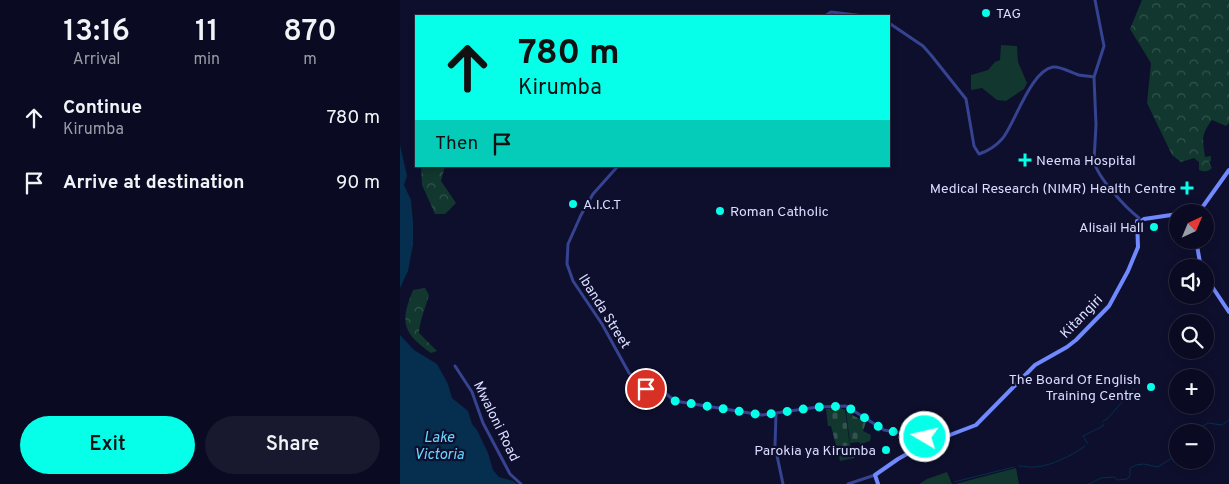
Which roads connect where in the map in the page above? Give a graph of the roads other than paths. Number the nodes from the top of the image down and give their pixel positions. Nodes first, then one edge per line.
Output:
1 (1095, 0) edge
2 (826, 15) edge
3 (856, 15) edge
4 (890, 24) edge
5 (1094, 77) junction
6 (617, 167) edge
7 (1229, 170) edge
8 (1204, 204) edge
9 (1169, 215) edge
10 (1139, 220) junction
11 (1214, 290) edge
12 (1229, 312) edge
13 (455, 366) dead end
14 (776, 414) junction
15 (940, 440) junction
16 (875, 475) junction
17 (521, 484) edge
18 (783, 484) edge
19 (848, 484) edge
20 (878, 484) edge

1 - 5 street
2 - 3 street
4 - 5 street
5 - 10 street
6 - 14 street, Ibanda Street
7 - 8 main road
9 - 10 main road
10 - 15 main road, Kitangiri
11 - 12 main road
13 - 17 street, Mwaloni Road
14 - 15 street
14 - 18 street
15 - 16 main road, Kitangiri
16 - 19 street, Kitangiri
16 - 20 main road

